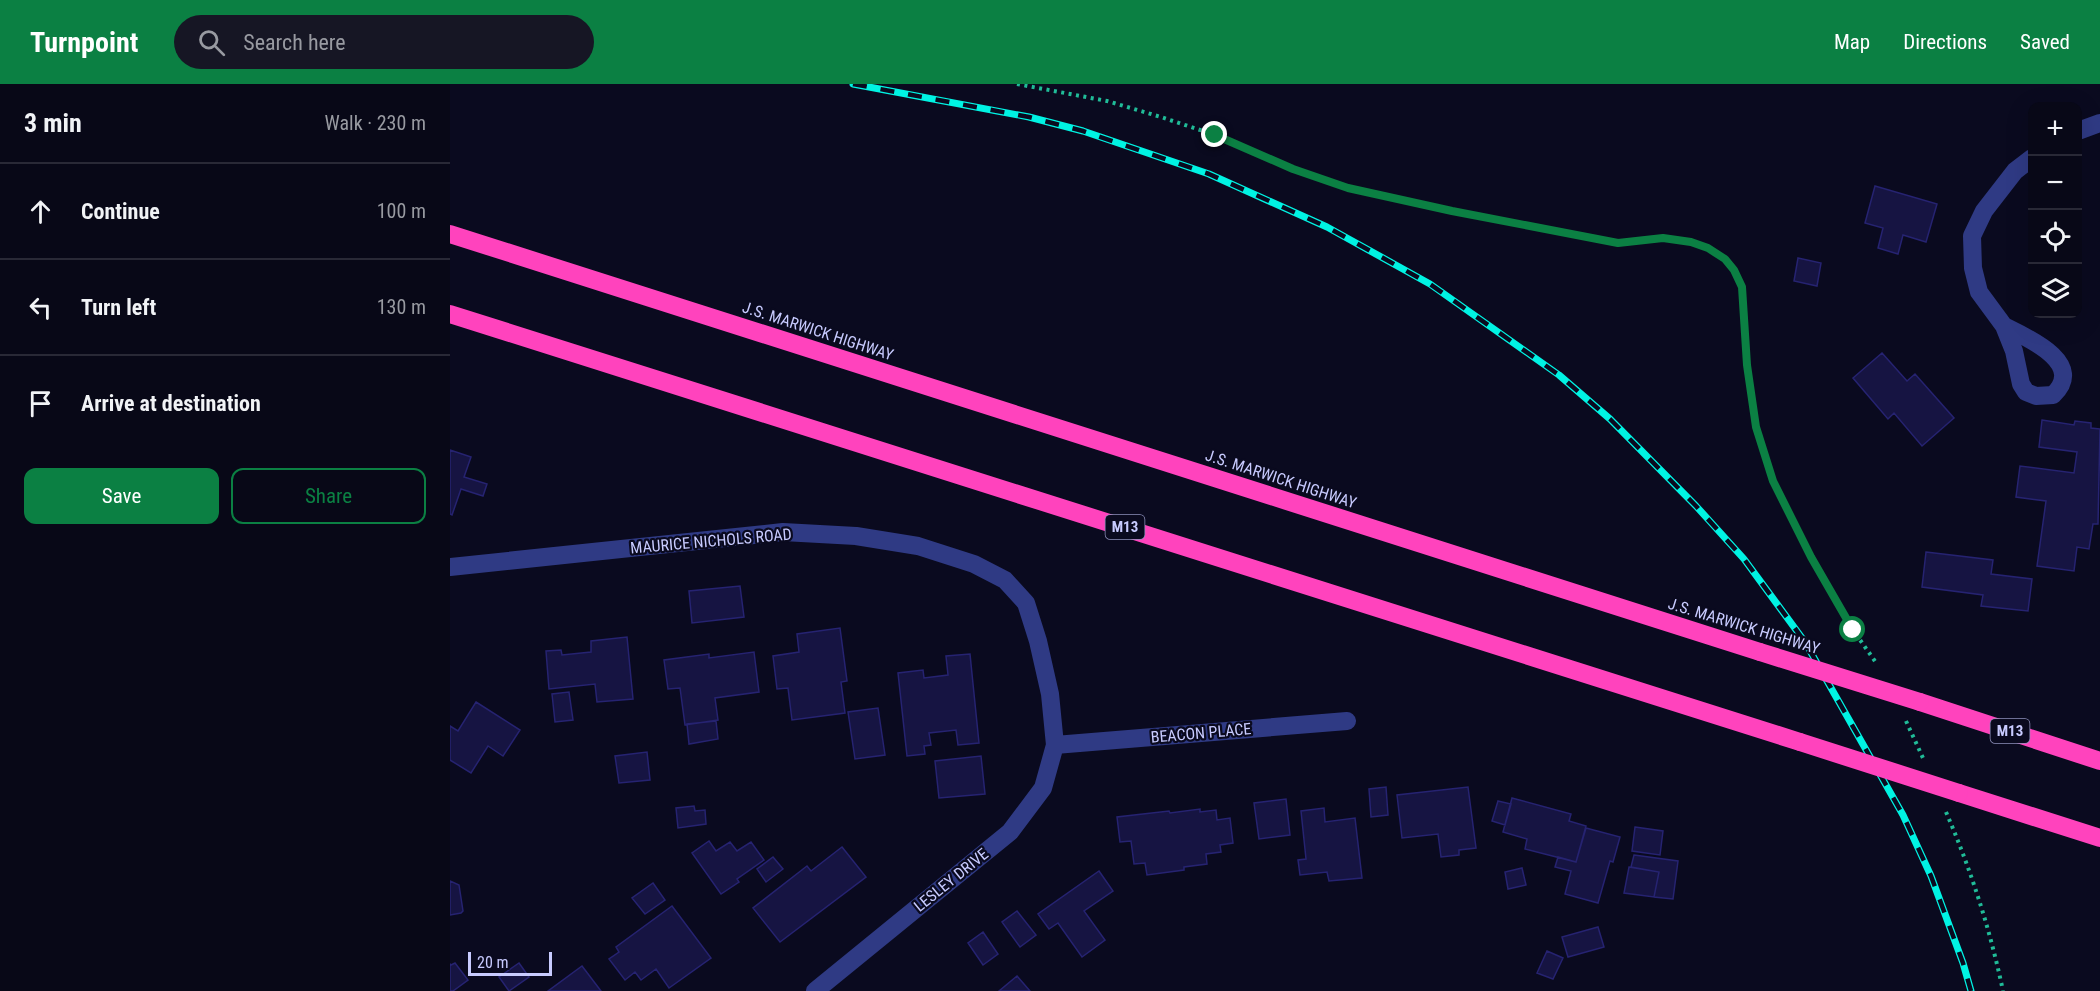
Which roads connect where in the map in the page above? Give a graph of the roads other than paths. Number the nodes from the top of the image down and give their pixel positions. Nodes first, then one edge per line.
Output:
1 (2100, 123) edge
2 (2082, 130) edge
3 (2028, 161) edge
4 (450, 234) edge
5 (450, 314) edge
6 (2004, 326) dead end
7 (450, 567) edge
8 (1347, 721) dead end
9 (1055, 745) junction
10 (2100, 760) edge
11 (2100, 838) edge
12 (815, 991) edge

1 - 2 street
3 - 6 street
4 - 10 highway, J.S. MARWICK HIGHWAY / M13, bridge
5 - 11 highway, M13, bridge
7 - 9 street, MAURICE NICHOLS ROAD
8 - 9 street, BEACON PLACE
9 - 12 street, LESLEY DRIVE

